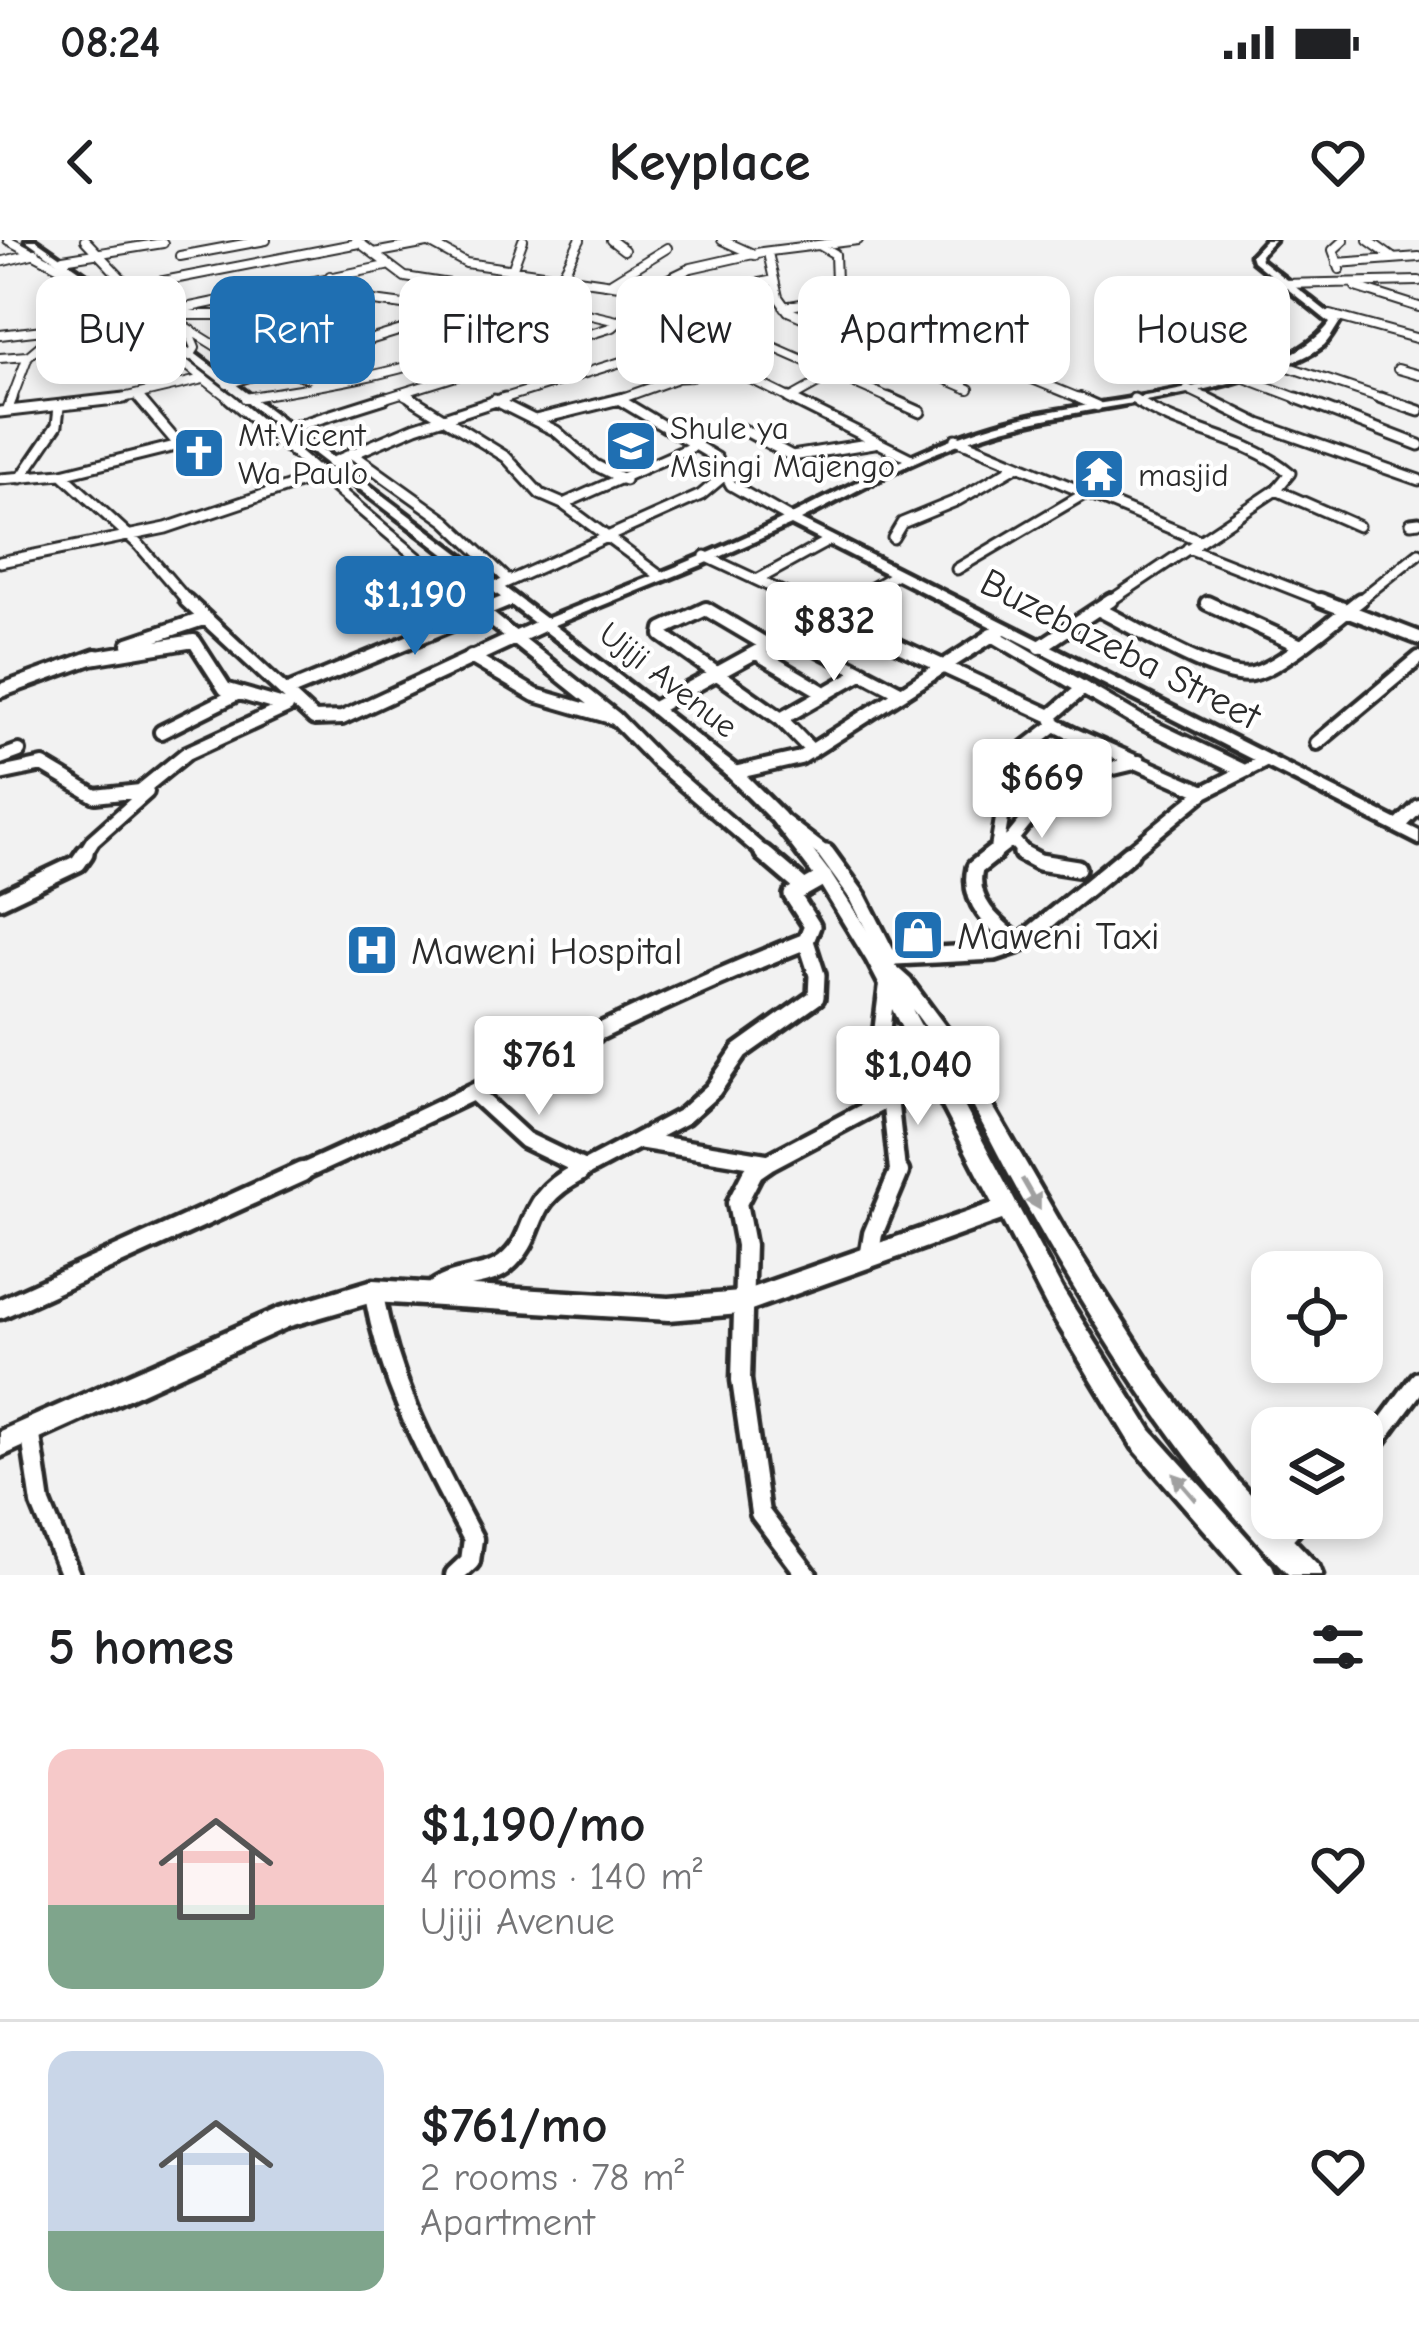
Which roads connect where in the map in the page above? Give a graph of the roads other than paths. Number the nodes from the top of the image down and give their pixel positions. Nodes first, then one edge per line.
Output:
1 (85, 240) edge
2 (266, 240) edge
3 (523, 240) edge
4 (580, 240) edge
5 (611, 240) edge
6 (722, 240) edge
7 (804, 240) edge
8 (857, 240) edge
9 (1270, 240) edge
10 (1344, 240) edge
11 (1368, 240) edge
12 (163, 241) edge
13 (358, 241) edge
14 (425, 241) edge
15 (4, 242) edge
16 (231, 243) edge
17 (817, 246) junction
18 (667, 248) dead end
19 (624, 250) dead end
20 (43, 251) edge
21 (374, 253) junction
22 (768, 253) junction
23 (96, 254) junction
24 (179, 256) junction
25 (755, 256) junction
26 (1419, 257) edge
27 (1394, 259) junction
28 (0, 262) edge
29 (1337, 263) junction
30 (386, 266) junction
31 (512, 270) junction
32 (194, 273) junction
33 (628, 274) joint
34 (77, 276) edge
35 (82, 276) edge
36 (117, 276) edge
37 (180, 276) edge
38 (330, 276) edge
39 (402, 276) edge
40 (561, 276) joint
41 (673, 276) edge
42 (773, 276) edge
43 (836, 276) edge
44 (1273, 276) edge
45 (592, 279) edge
46 (774, 280) edge
47 (613, 281) junction
48 (1419, 281) edge
49 (616, 282) edge
50 (1343, 282) junction
51 (1290, 284) edge
52 (1290, 289) edge
53 (210, 302) edge
54 (200, 304) junction
55 (798, 305) edge
56 (784, 307) junction
57 (186, 308) edge
58 (1419, 308) edge
59 (1331, 314) junction
60 (210, 315) edge
61 (616, 324) edge
62 (36, 332) edge
63 (0, 335) edge
64 (1416, 337) edge
65 (36, 349) edge
66 (186, 353) edge
67 (28, 356) junction
68 (0, 358) edge
69 (1290, 358) edge
70 (186, 364) edge
71 (616, 366) edge
72 (1290, 367) edge
73 (1398, 370) dead end
74 (210, 372) edge
75 (1419, 375) edge
76 (203, 379) junction
77 (226, 384) edge
78 (320, 384) edge
79 (662, 384) edge
80 (763, 384) edge
81 (816, 384) edge
82 (860, 384) edge
83 (1047, 384) edge
84 (1210, 384) edge
85 (1259, 384) edge
86 (969, 389) dead end
87 (1188, 389) junction
88 (403, 394) junction
89 (137, 396) junction
90 (245, 398) junction
91 (791, 398) junction
92 (1135, 399) junction
93 (494, 400) junction
94 (620, 400) junction
95 (1097, 406) junction
96 (58, 407) junction
97 (4, 411) edge
98 (1419, 411) edge
99 (920, 412) dead end
100 (447, 417) junction
101 (535, 420) junction
102 (287, 429) junction
103 (742, 429) dead end
104 (956, 439) junction
105 (874, 443) junction
106 (1419, 445) edge
107 (694, 446) junction
108 (351, 453) junction
109 (909, 458) junction
110 (1416, 463) dead end
111 (1018, 465) junction
112 (324, 466) junction
113 (62, 474) junction
114 (1403, 474) junction
115 (725, 475) junction
116 (22, 478) junction
117 (0, 479) edge
118 (625, 480) junction
119 (1419, 480) edge
120 (1276, 490) junction
121 (1084, 494) junction
122 (563, 504) junction
123 (791, 519) junction
124 (1358, 526) dead end
125 (128, 534) junction
126 (610, 537) junction
127 (893, 538) dead end
128 (830, 540) junction
129 (1194, 544) junction
130 (1419, 553) edge
131 (705, 556) junction
132 (0, 562) edge
133 (958, 569) dead end
134 (897, 574) junction
135 (660, 575) junction
136 (757, 580) junction
137 (502, 584) junction
138 (511, 599) junction
139 (1207, 603) dead end
140 (1098, 608) junction
141 (1346, 611) junction
142 (483, 612) junction
143 (826, 614) junction
144 (203, 619) junction
145 (545, 624) junction
146 (996, 632) junction
147 (789, 634) junction
148 (514, 636) junction
149 (1419, 638) edge
150 (1301, 646) junction
151 (1040, 647) junction
152 (762, 649) junction
153 (471, 657) junction
154 (91, 658) junction
155 (1419, 658) edge
156 (942, 665) junction
157 (863, 672) junction
158 (719, 673) junction
159 (1082, 689) junction
160 (0, 691) edge
161 (288, 691) junction
162 (902, 693) junction
163 (826, 694) junction
164 (235, 695) junction
165 (287, 707) junction
166 (654, 708) junction
167 (306, 715) junction
168 (616, 718) junction
169 (781, 719) junction
170 (1053, 720) junction
171 (161, 732) dead end
172 (1317, 743) dead end
173 (19, 751) dead end
174 (812, 751) junction
175 (0, 758) edge
176 (1265, 761) junction
177 (1139, 762) junction
178 (1242, 770) junction
179 (734, 773) junction
180 (0, 774) edge
181 (152, 785) junction
182 (1204, 792) junction
183 (1419, 806) edge
184 (778, 817) junction
185 (1400, 826) junction
186 (1419, 838) edge
187 (1012, 839) junction
188 (997, 849) junction
189 (1077, 868) dead end
190 (824, 878) junction
191 (803, 887) junction
192 (0, 899) edge
193 (806, 940) junction
194 (1018, 944) junction
195 (882, 959) junction
196 (887, 988) junction
197 (476, 1095) junction
198 (888, 1099) junction
199 (641, 1142) junction
200 (769, 1162) junction
201 (585, 1168) junction
202 (1004, 1209) junction
203 (869, 1258) junction
204 (373, 1291) junction
205 (429, 1294) junction
206 (740, 1303) junction
207 (0, 1309) edge
208 (1419, 1382) edge
209 (30, 1429) junction
210 (1383, 1429) edge
211 (0, 1444) edge
212 (1281, 1539) edge
213 (1276, 1545) junction
214 (70, 1575) edge
215 (455, 1575) edge
216 (807, 1575) edge
217 (1262, 1575) edge
218 (1308, 1575) edge

1 - 23 street
2 - 16 street
3 - 31 street
4 - 40 street
5 - 19 street
6 - 25 street
7 - 17 street
8 - 17 street
9 - 44 street
10 - 29 street
11 - 27 street
12 - 23 street
12 - 24 street
13 - 21 street
13 - 32 street
14 - 21 street
14 - 31 street
15 - 20 street
16 - 24 street
17 - 22 street
17 - 43 street
18 - 33 street
20 - 23 street
20 - 28 street
20 - 34 street
20 - 35 street, Ujiji Avenue
21 - 30 street
22 - 25 street
22 - 42 street
23 - 36 street
24 - 32 street
25 - 41 street
26 - 27 street
27 - 29 street
29 - 50 street
30 - 38 street
30 - 39 street
31 - 40 street
32 - 37 street
33 - 47 street
45 - 47 street
46 - 56 street
47 - 49 street
48 - 50 street
50 - 51 street
50 - 58 street
52 - 59 street
53 - 54 street
54 - 57 street
54 - 60 street
55 - 56 street
56 - 86 street
59 - 64 street
59 - 69 street
61 - 88 street
62 - 63 street
65 - 67 street
66 - 74 street, Ujiji Avenue
67 - 68 street
67 - 97 street
70 - 76 street
71 - 93 street
72 - 98 street
73 - 75 street
76 - 89 street
76 - 112 street
77 - 90 street, Ujiji Avenue
78 - 90 street
79 - 94 street
80 - 91 street
81 - 91 street
82 - 99 street
83 - 95 street
84 - 87 street
85 - 106 street
87 - 92 street
87 - 114 street
88 - 100 street
88 - 102 street
89 - 96 street
89 - 113 street
90 - 102 street, Ujiji Avenue
91 - 105 street
92 - 95 street
92 - 120 street
93 - 100 street
93 - 101 street
94 - 101 street
94 - 107 street
95 - 104 street
96 - 97 street
96 - 116 street
100 - 108 street
100 - 122 street
101 - 118 street
102 - 112 street, Ujiji Avenue
103 - 105 street
104 - 109 street
104 - 111 street
105 - 109 street
107 - 115 street
107 - 118 street
108 - 112 street
108 - 137 street
109 - 123 street
110 - 114 street
111 - 121 street
111 - 127 street
112 - 125 street
112 - 137 street, Ujiji Avenue
112 - 142 street
113 - 116 street
113 - 125 street
114 - 119 street
115 - 123 street
115 - 126 street
116 - 117 street
118 - 122 street
120 - 124 street
120 - 129 street
121 - 129 street
121 - 133 street
122 - 126 street
123 - 128 street, Buzebazeba Street
123 - 131 street
125 - 132 street
125 - 144 street
126 - 135 street
126 - 137 street
128 - 134 street, Buzebazeba Street
128 - 136 street
129 - 140 street
129 - 141 street
130 - 141 street
131 - 135 street
131 - 136 street
134 - 143 street
134 - 146 street, Buzebazeba Street
135 - 145 street
136 - 143 street
137 - 138 street, Ujiji Avenue
138 - 142 street
138 - 145 street, Ujiji Avenue
139 - 150 street
140 - 150 street
140 - 151 street
141 - 149 street
141 - 150 street
142 - 148 street
142 - 161 street
143 - 147 street
143 - 156 street
144 - 154 street
144 - 161 street
145 - 148 street
145 - 166 street, Ujiji Avenue
146 - 151 street, Buzebazeba Street
146 - 156 street
146 - 159 street
147 - 152 street
147 - 157 street
148 - 153 street
148 - 168 street
151 - 176 street, Buzebazeba Street
152 - 158 street
152 - 158 street
152 - 163 street
153 - 167 street
153 - 168 street
154 - 160 street
154 - 164 street
155 - 172 street
156 - 162 street
156 - 170 street
157 - 162 street
157 - 163 street
158 - 166 street
158 - 169 street
159 - 170 street
159 - 178 street
161 - 167 street
162 - 174 street
163 - 169 street
164 - 165 street
164 - 171 street
165 - 167 street
165 - 181 street
166 - 179 street, Ujiji Avenue
168 - 191 street
169 - 174 street
170 - 177 street
170 - 188 street
173 - 175 street
174 - 179 street
176 - 178 street
176 - 185 street, Buzebazeba Street
177 - 182 street
177 - 187 street
178 - 182 street
179 - 184 street, Ujiji Avenue
180 - 181 street
181 - 192 street
182 - 194 street
183 - 185 street
184 - 190 street, Ujiji Avenue
184 - 195 street
185 - 186 street, Buzebazeba Street
187 - 188 street
187 - 189 street
188 - 194 street
190 - 191 street
190 - 195 street, Ujiji Avenue
191 - 193 street
193 - 197 street
193 - 199 street
194 - 195 street
195 - 196 street, Ujiji Avenue
195 -> 213 street, Ujiji Avenue
196 - 198 street
196 - 202 street, Ujiji Avenue
197 - 201 street
197 - 207 street
198 - 200 street
198 - 203 street
199 - 200 street
199 - 201 street
200 - 206 street
201 - 205 street
202 - 203 street
217 -> 202 street, Ujiji Avenue
203 - 206 street
204 - 205 street
204 - 209 street
204 - 215 street
205 - 206 street
206 - 216 street
208 - 210 street
209 - 211 street
209 - 214 street
212 - 213 street
213 - 218 street, Ujiji Avenue

